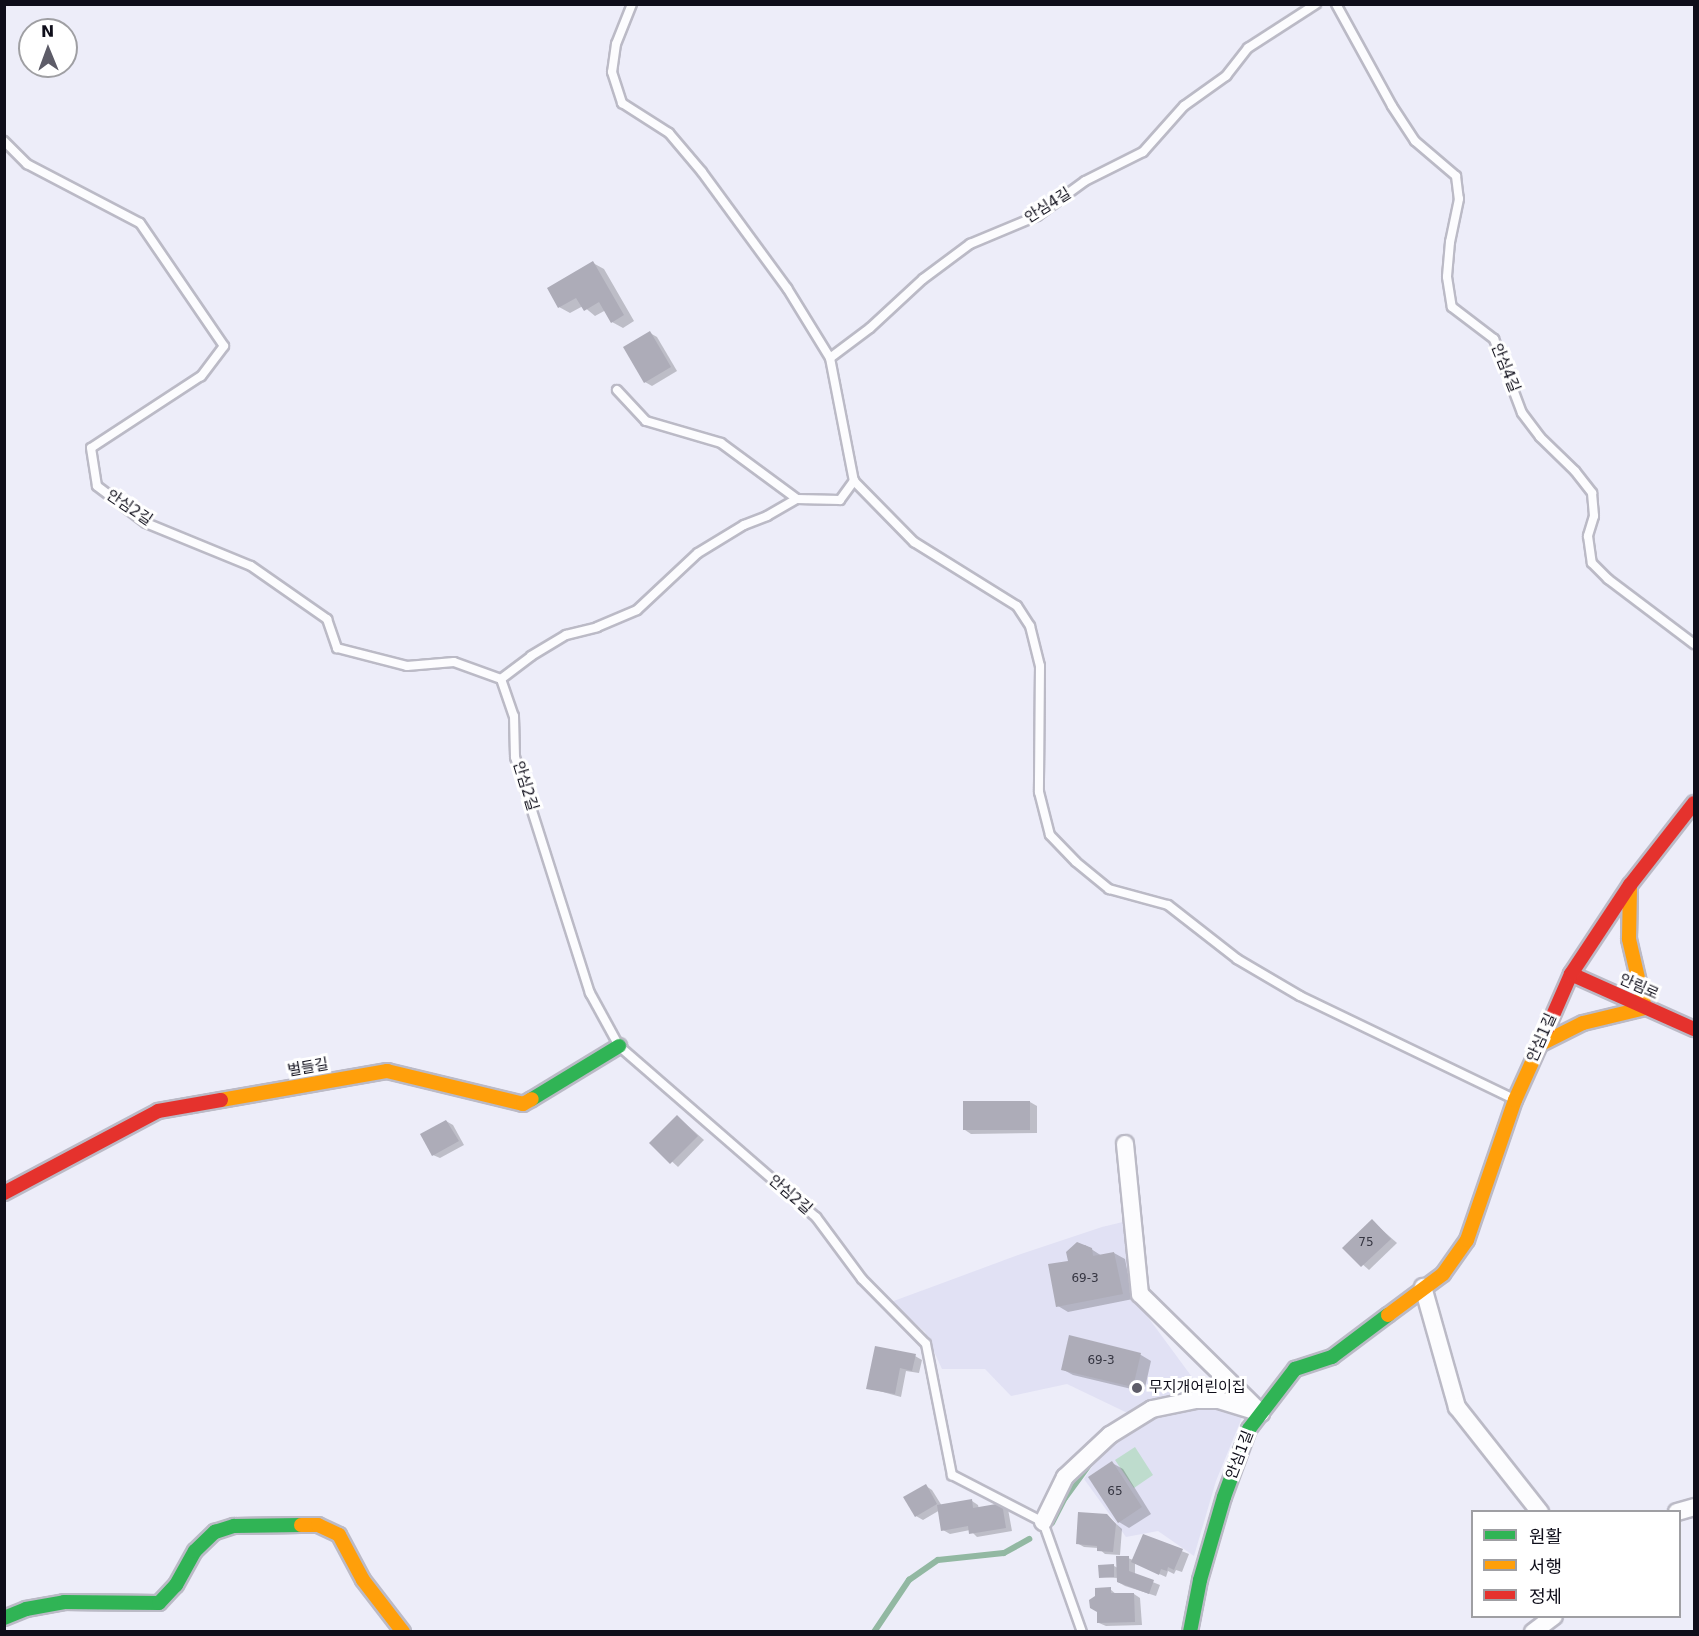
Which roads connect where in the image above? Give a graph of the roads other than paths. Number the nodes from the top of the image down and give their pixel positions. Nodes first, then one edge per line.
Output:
1 (632, 4) edge
2 (1316, 4) edge
3 (1336, 4) edge
4 (4, 141) edge
5 (830, 358) junction
6 (617, 390) dead end
7 (854, 481) junction
8 (797, 499) junction
9 (1695, 644) edge
10 (501, 679) junction
11 (1695, 803) edge
12 (1630, 885) junction
13 (1571, 974) junction
14 (1645, 1008) junction
15 (1695, 1029) edge
16 (1539, 1045) junction
17 (619, 1046) junction
18 (1515, 1100) junction
19 (1125, 1144) dead end
20 (4, 1193) edge
21 (1423, 1287) junction
22 (1260, 1413) junction
23 (1538, 1510) edge
24 (1043, 1522) junction
25 (4, 1618) edge
26 (1553, 1618) edge
27 (403, 1632) edge
28 (1082, 1632) edge
29 (1190, 1632) edge
30 (1533, 1632) edge

1 - 5 lane
2 - 5 lane, 안심4길
3 - 9 lane, 안심4길
4 - 10 lane, 안심2길
5 - 7 lane
6 - 8 lane
7 - 8 lane
7 - 18 lane
8 - 10 lane
10 - 17 lane, 안심2길
11 - 12 street, 안심1길
12 - 13 street, 안심1길
12 - 14 street
13 - 14 street, 안림로
13 - 16 street, 안심1길
14 - 15 street, 안림로
14 - 16 street
16 - 18 street, 안심1길
17 - 20 street, 벌들길
17 - 24 lane, 안심2길
18 - 21 street, 안심1길
19 - 22 street
21 - 22 street, 안심1길
21 - 23 street
22 - 24 street
22 - 29 street, 안심1길
24 - 28 lane
25 - 27 street
26 - 30 street

